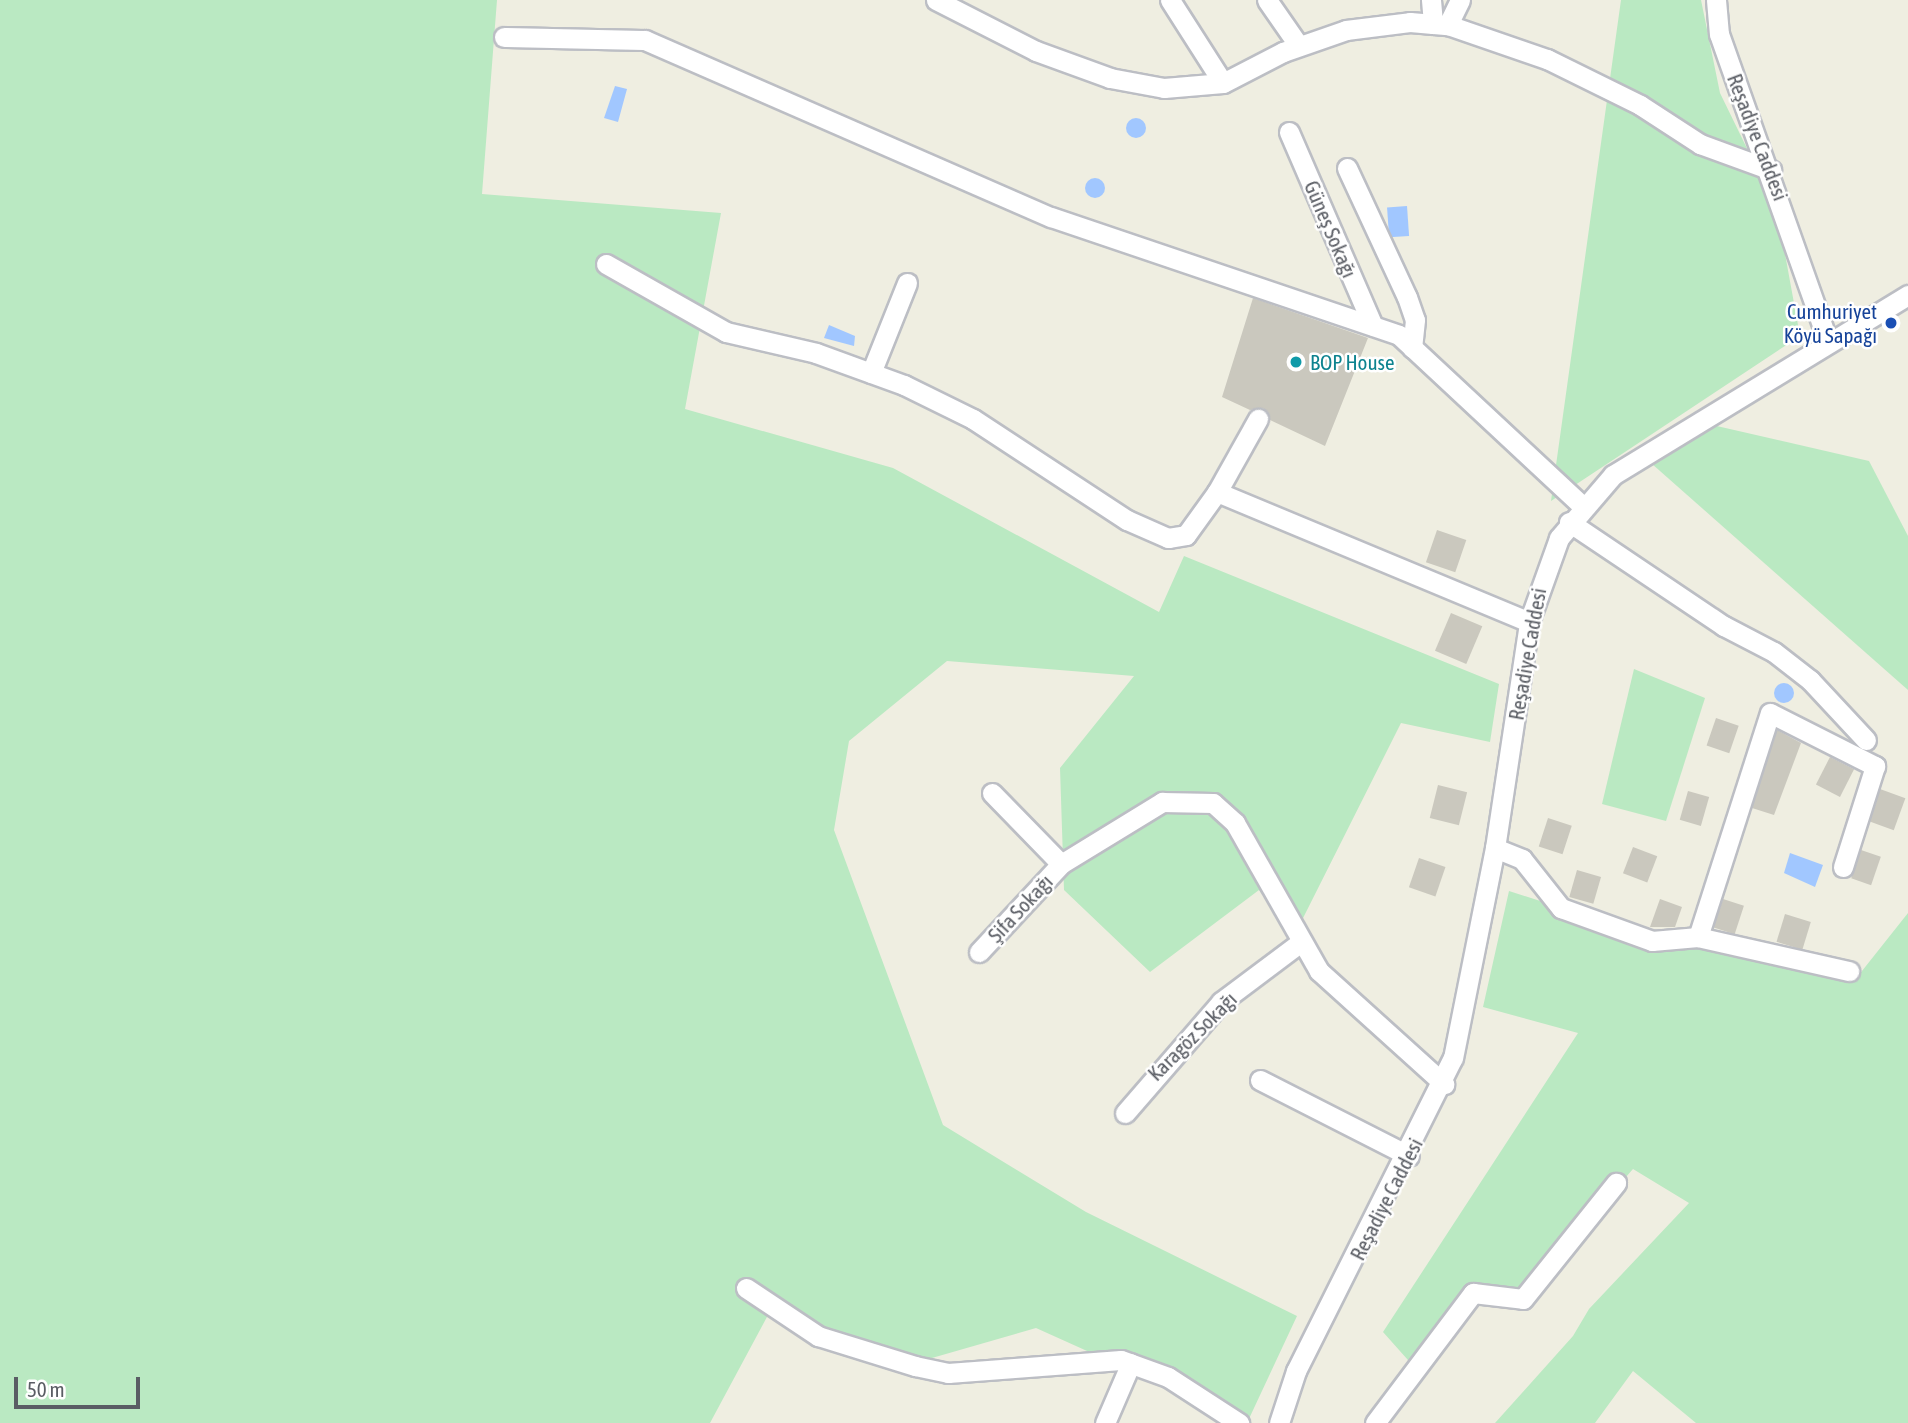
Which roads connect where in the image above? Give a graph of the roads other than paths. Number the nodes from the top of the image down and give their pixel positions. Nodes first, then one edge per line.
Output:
1 (936, 0) edge
2 (1170, 0) edge
3 (1267, 0) edge
4 (1431, 0) edge
5 (1460, 0) edge
6 (1716, 0) edge
7 (1441, 24) junction
8 (504, 37) dead end
9 (1299, 46) junction
10 (1223, 83) junction
11 (1289, 132) dead end
12 (1347, 168) dead end
13 (1771, 170) junction
14 (606, 264) dead end
15 (907, 283) dead end
16 (1908, 295) edge
17 (1373, 326) junction
18 (1827, 339) junction
19 (1412, 348) junction
20 (871, 373) junction
21 (1258, 419) dead end
22 (1217, 492) junction
23 (1581, 505) junction
24 (1569, 522) junction
25 (1529, 622) junction
26 (1866, 740) dead end
27 (992, 793) dead end
28 (1495, 848) junction
29 (1061, 864) junction
30 (1843, 867) dead end
31 (1698, 937) junction
32 (1301, 942) junction
33 (979, 952) dead end
34 (1849, 971) dead end
35 (1260, 1080) dead end
36 (1444, 1084) junction
37 (1125, 1113) dead end
38 (1409, 1156) junction
39 (1616, 1183) dead end
40 (746, 1288) dead end
41 (1130, 1363) junction
42 (1105, 1423) edge
43 (1240, 1423) edge
44 (1279, 1423) edge
45 (1375, 1423) edge

1 - 10 street
2 - 10 street
3 - 9 street
4 - 7 street
5 - 7 street
6 - 13 street, Reşadiye Caddesi
7 - 9 street
7 - 13 street
8 - 17 street
9 - 10 street
11 - 17 street, Güneş Sokağı
12 - 19 street, Güneş Sokağı
13 - 18 street, Reşadiye Caddesi
14 - 20 street
15 - 20 street
16 - 18 street
17 - 19 street
18 - 23 street, Reşadiye Caddesi
19 - 23 street
20 - 22 street
21 - 22 street
22 - 25 street
23 - 24 street, Reşadiye Caddesi
24 - 25 street, Reşadiye Caddesi
24 - 26 street
25 - 28 street, Reşadiye Caddesi
27 - 29 street
28 - 31 street
28 - 36 street, Reşadiye Caddesi
29 - 32 street, Şifa Sokağı
29 - 33 street, Şifa Sokağı
30 - 31 street
31 - 34 street
32 - 36 street, Şifa Sokağı
32 - 37 street, Karagöz Sokağı
35 - 38 street
36 - 38 street, Reşadiye Caddesi
38 - 44 street, Reşadiye Caddesi
39 - 45 street
40 - 41 street
41 - 42 street
41 - 43 street

